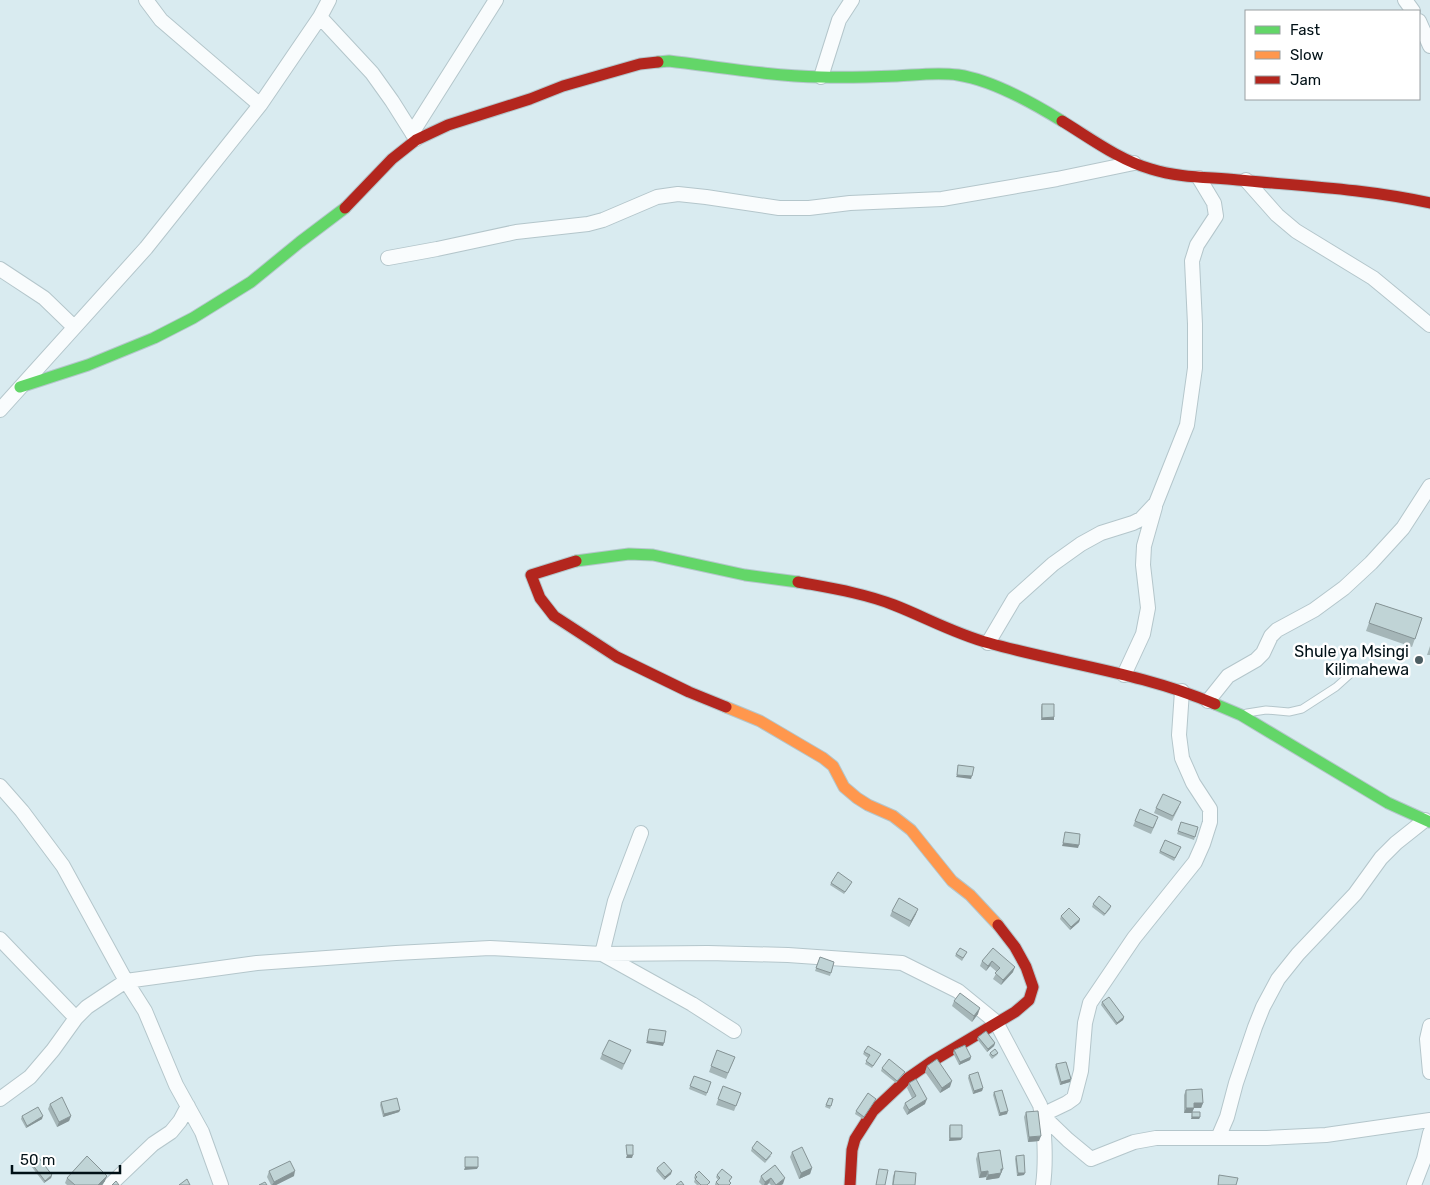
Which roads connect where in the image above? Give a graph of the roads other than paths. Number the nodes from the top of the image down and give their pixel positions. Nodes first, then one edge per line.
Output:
1 (146, 0) edge
2 (329, 0) edge
3 (496, 0) edge
4 (852, 0) edge
5 (1405, 0) edge
6 (1413, 10) edge
7 (320, 17) junction
8 (1420, 23) edge
9 (1430, 46) edge
10 (821, 77) junction
11 (260, 105) junction
12 (414, 136) junction
13 (1134, 163) junction
14 (1199, 178) junction
15 (1246, 180) junction
16 (1430, 203) edge
17 (388, 258) dead end
18 (0, 269) edge
19 (1430, 325) edge
20 (74, 327) junction
21 (20, 387) junction
22 (0, 410) edge
23 (1430, 486) edge
24 (1156, 503) junction
25 (988, 642) junction
26 (1356, 669) dead end
27 (1124, 675) junction
28 (1182, 691) junction
29 (1208, 701) junction
30 (1241, 715) junction
31 (0, 786) edge
32 (1427, 821) edge
33 (641, 833) dead end
34 (0, 939) edge
35 (602, 954) junction
36 (126, 981) junction
37 (76, 1018) junction
38 (996, 1022) junction
39 (1430, 1026) edge
40 (734, 1031) dead end
41 (1430, 1072) edge
42 (0, 1099) edge
43 (188, 1106) junction
44 (1042, 1115) junction
45 (1430, 1120) edge
46 (1430, 1133) edge
47 (1218, 1138) junction
48 (110, 1185) edge
49 (221, 1185) edge
50 (850, 1185) edge
51 (1043, 1185) edge
52 (1414, 1185) edge

1 - 11 street
2 - 7 street
3 - 12 street
4 - 10 street
5 - 6 street
7 - 11 street
7 - 12 street
8 - 9 street
10 - 12 street
10 - 13 street
11 - 20 street
12 - 21 street
13 - 14 street
13 - 17 street
14 - 15 street
14 - 24 street
15 - 16 street
15 - 19 street
18 - 20 street
20 - 21 street
21 - 22 street
23 - 29 street
24 - 25 street
24 - 27 street
25 - 27 street
25 - 38 street
26 - 30 lane
27 - 28 street
28 - 29 street
28 - 44 street
29 - 30 street
30 - 32 street
31 - 36 street
32 - 47 street
33 - 35 street
34 - 37 street
35 - 36 street
35 - 38 street
35 - 40 street
36 - 37 street
36 - 43 street
37 - 42 street
38 - 44 street
38 - 50 street
39 - 41 street
43 - 48 street
43 - 49 street
44 - 47 street
44 - 51 street
45 - 47 street
46 - 52 street

